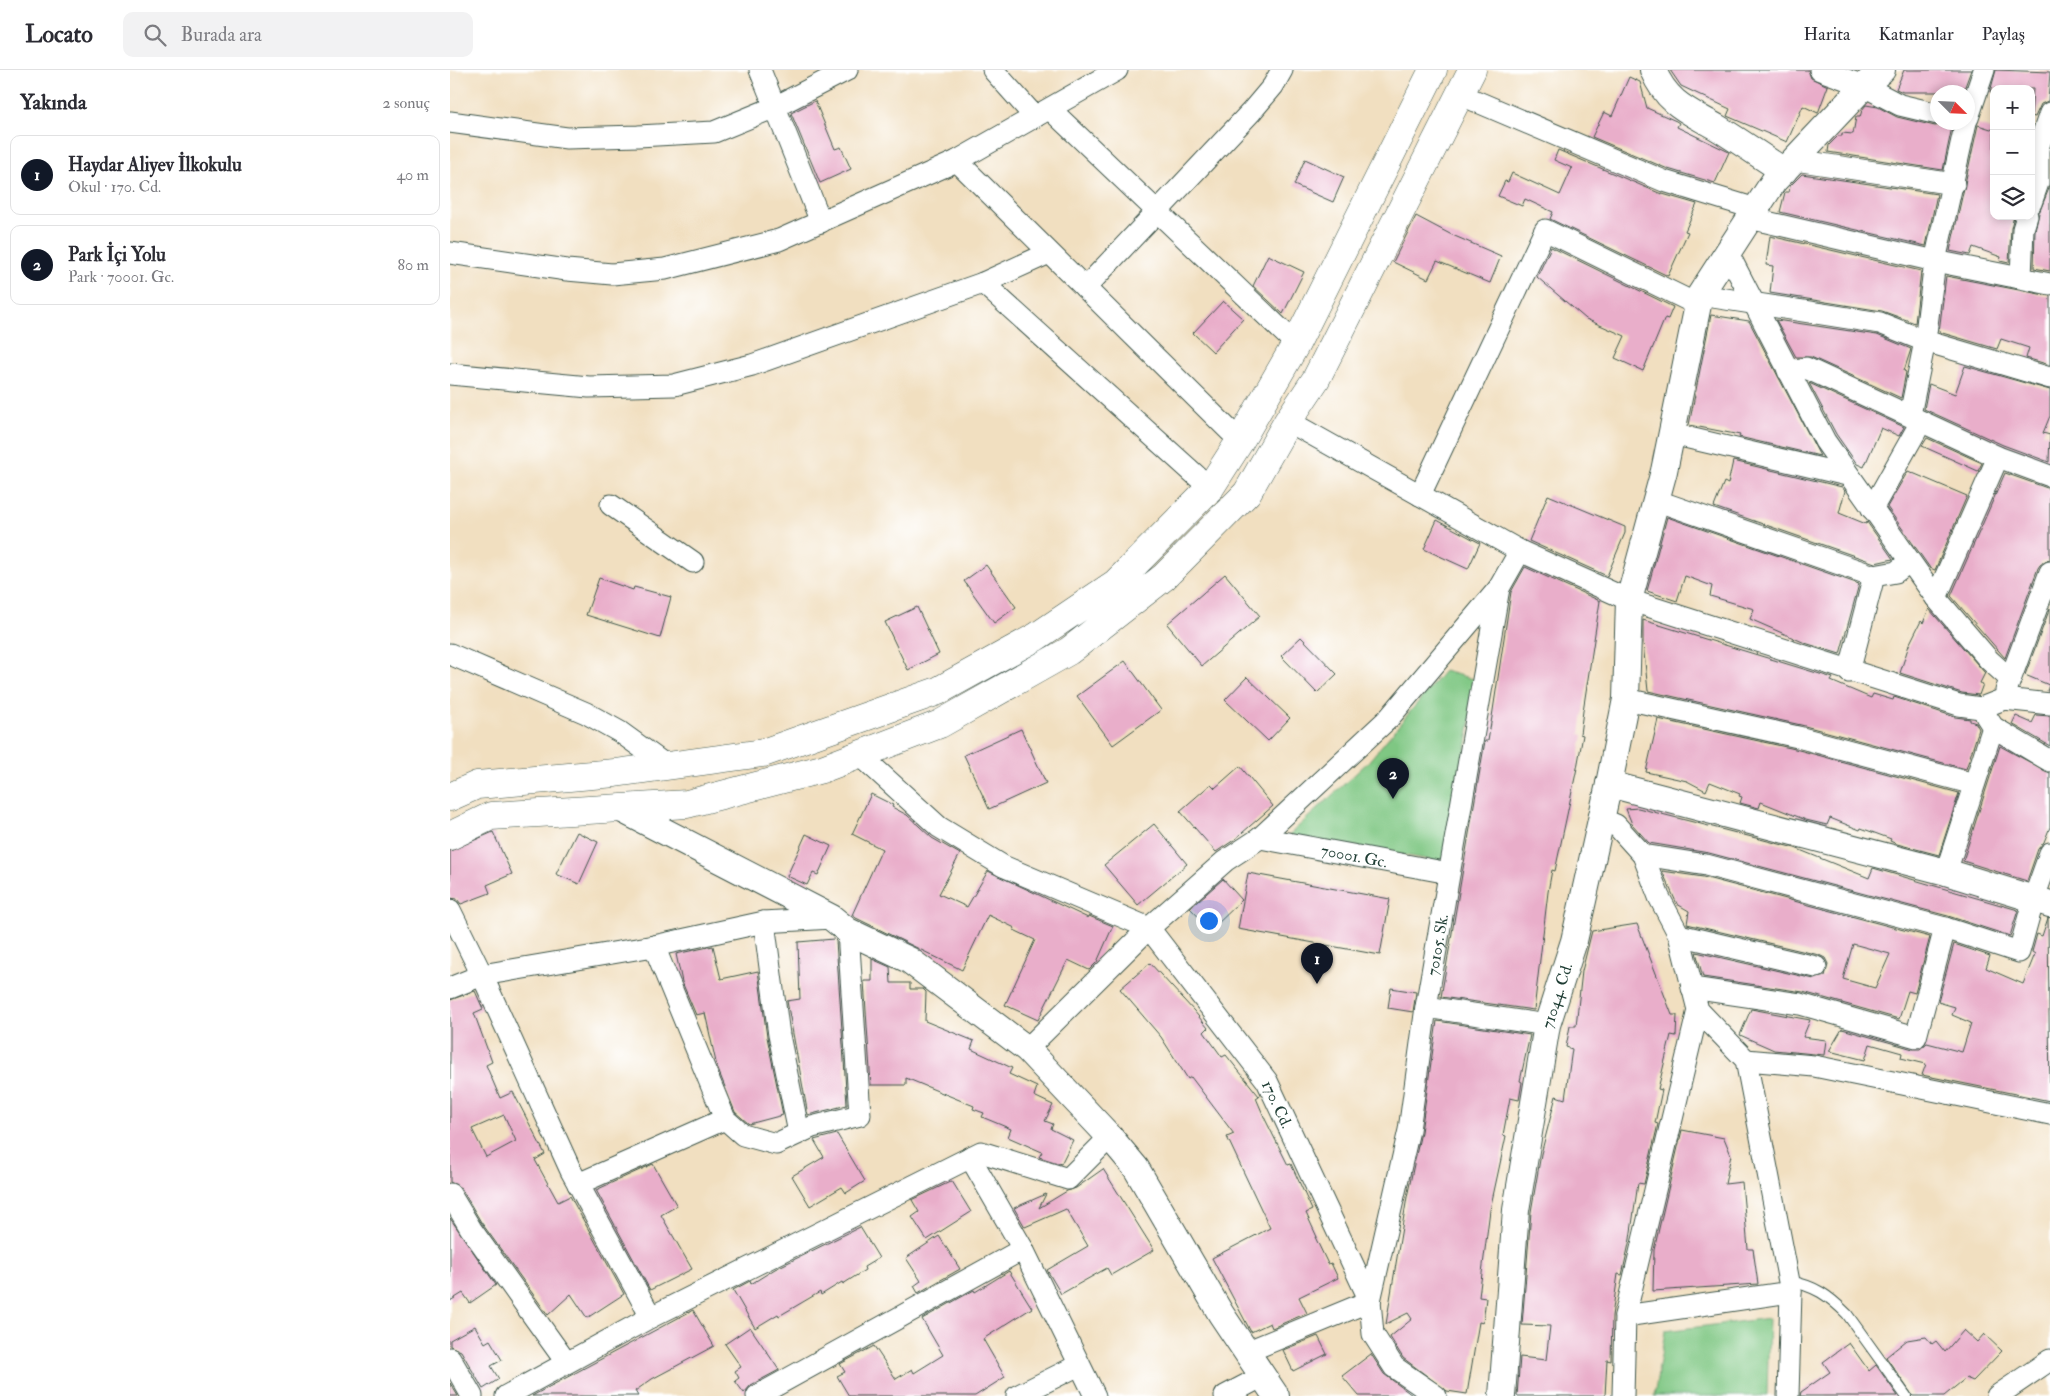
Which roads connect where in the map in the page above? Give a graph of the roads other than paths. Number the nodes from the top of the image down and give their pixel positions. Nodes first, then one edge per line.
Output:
1 (760, 70) edge
2 (847, 70) edge
3 (993, 70) edge
4 (1117, 70) edge
5 (1282, 70) edge
6 (1472, 70) edge
7 (1653, 70) edge
8 (1820, 70) edge
9 (1984, 70) edge
10 (1427, 72) edge
11 (1873, 78) edge
12 (1460, 94) junction
13 (1975, 97) edge
14 (775, 108) junction
15 (1930, 112) edge
16 (1042, 113) junction
17 (2050, 113) edge
18 (450, 122) edge
19 (1964, 130) edge
20 (957, 161) junction
21 (1789, 166) junction
22 (1954, 184) junction
23 (2035, 192) edge
24 (1157, 211) junction
25 (1753, 213) junction
26 (2026, 220) edge
27 (821, 222) junction
28 (450, 253) edge
29 (1049, 253) junction
30 (1728, 253) junction
31 (1936, 261) junction
32 (2021, 277) junction
33 (983, 283) junction
34 (2050, 284) edge
35 (1085, 288) junction
36 (1699, 300) junction
37 (1752, 303) junction
38 (1925, 340) junction
39 (1296, 344) junction
40 (1788, 371) junction
41 (450, 374) edge
42 (2050, 378) edge
43 (1916, 418) junction
44 (1288, 421) junction
45 (1672, 434) junction
46 (1240, 441) junction
47 (1998, 457) junction
48 (1847, 475) junction
49 (2050, 476) edge
50 (1210, 488) junction
51 (1420, 495) junction
52 (1654, 500) junction
53 (611, 505) dead end
54 (1872, 510) junction
55 (1520, 551) junction
56 (693, 562) dead end
57 (1910, 562) junction
58 (2050, 572) edge
59 (1874, 576) junction
60 (1499, 588) junction
61 (1936, 598) junction
62 (1629, 600) junction
63 (450, 654) edge
64 (1849, 672) junction
65 (2006, 688) junction
66 (1626, 699) junction
67 (2050, 704) edge
68 (1981, 708) junction
69 (1993, 728) junction
70 (860, 755) junction
71 (2050, 761) edge
72 (668, 766) junction
73 (1609, 784) junction
74 (1974, 784) junction
75 (450, 797) edge
76 (621, 809) junction
77 (1601, 819) junction
78 (450, 836) edge
79 (1260, 838) junction
80 (2050, 853) edge
81 (1643, 855) junction
82 (1946, 872) junction
83 (1449, 873) junction
84 (2042, 901) edge
85 (450, 910) edge
86 (764, 922) junction
87 (840, 925) junction
88 (1149, 928) junction
89 (1945, 928) junction
90 (1679, 936) junction
91 (654, 946) junction
92 (1816, 967) dead end
93 (482, 974) junction
94 (450, 988) edge
95 (1692, 988) junction
96 (1426, 1007) junction
97 (1698, 1010) junction
98 (1548, 1025) junction
99 (1027, 1049) junction
100 (1746, 1060) junction
101 (2050, 1114) edge
102 (725, 1119) junction
103 (798, 1133) junction
104 (1110, 1137) junction
105 (970, 1157) junction
106 (578, 1184) junction
107 (450, 1194) edge
108 (1023, 1249) junction
109 (1790, 1287) junction
110 (1370, 1301) junction
111 (1625, 1316) junction
112 (651, 1317) junction
113 (1246, 1352) junction
114 (450, 1358) edge
115 (2050, 1360) edge
116 (566, 1362) junction
117 (1079, 1365) junction
118 (1270, 1386) edge
119 (472, 1396) edge
120 (507, 1396) edge
121 (757, 1396) edge
122 (1017, 1396) edge
123 (1095, 1396) edge
124 (1225, 1396) edge
125 (1436, 1396) edge
126 (1502, 1396) edge
127 (1622, 1396) edge
128 (1788, 1396) edge
129 (1906, 1396) edge
130 (1997, 1396) edge

1 - 14 street
2 - 14 street
3 - 16 street
4 - 16 street
5 - 24 street
6 - 12 main road
7 - 21 street
8 - 11 street
9 - 13 street
10 - 39 main road
11 - 15 street
11 - 21 street
12 - 25 street
12 - 44 main road
14 - 18 street
14 - 27 street
16 - 20 street
16 - 24 street
17 - 23 street
19 - 22 street
20 - 27 street
20 - 29 street
21 - 22 street
21 - 25 street
22 - 31 street
24 - 35 street
24 - 39 street
25 - 30 street
25 - 31 street
26 - 32 street
27 - 28 street
29 - 33 street
29 - 35 street
30 - 36 street
30 - 37 street
31 - 32 street
31 - 38 street
32 - 34 street
33 - 41 street
33 - 50 street
35 - 46 street
36 - 37 street
36 - 45 street, 71044. Cd.
36 - 51 street
37 - 38 street
37 - 40 street
38 - 42 street
38 - 43 street
39 - 46 main road
40 - 43 street
40 - 48 street
43 - 47 street
43 - 54 street
44 - 51 street
44 - 70 main road
45 - 48 street
45 - 52 street, 71044. Cd.
46 - 50 main road
47 - 49 street
47 - 61 street
48 - 54 street
50 - 72 main road
51 - 55 street
52 - 59 street
52 - 62 street, 71044. Cd.
53 - 56 street
54 - 57 street
55 - 60 street
55 - 62 street
57 - 59 street
57 - 61 street
58 - 65 street
59 - 64 street
60 - 79 street
60 - 83 street, 70105. Sk.
61 - 65 street
62 - 64 street
62 - 66 street, 71044. Cd.
63 - 72 street
64 - 68 street
65 - 67 street
65 - 68 street
66 - 73 street, 71044. Cd.
66 - 74 street
68 - 69 street
69 - 71 street
69 - 74 street
70 - 76 main road
70 - 88 street
72 - 75 main road
73 - 77 street, 71044. Cd.
73 - 82 street
74 - 82 street
76 - 78 main road
76 - 87 street
77 - 81 street
77 - 98 street, 71044. Cd.
79 - 83 street, 70001. Gc.
79 - 88 street
80 - 84 street
81 - 89 street
81 - 90 street
82 - 84 street
83 - 96 street, 70105. Sk.
84 - 89 street
85 - 93 street
86 - 87 street
86 - 91 street
86 - 103 street
87 - 99 street
87 - 103 street
88 - 99 street
88 - 110 street, 170. Cd.
89 - 95 street
90 - 92 street
90 - 95 street
91 - 93 street
91 - 102 street
93 - 94 street
93 - 106 street
95 - 97 street
96 - 98 street
96 - 110 street, 70105. Sk.
97 - 100 street
97 - 111 street
98 - 126 street, 71044. Cd.
99 - 104 street
100 - 101 street
100 - 109 street
102 - 103 street
102 - 106 street
104 - 105 street
104 - 113 street
105 - 108 street
105 - 112 street
106 - 112 street
107 - 116 street
108 - 117 street
108 - 121 street
109 - 111 street
109 - 128 street
109 - 129 lane
110 - 113 street
110 - 125 street
111 - 127 street
112 - 116 street
113 - 118 street
114 - 119 street
115 - 130 street
116 - 120 street
117 - 122 street
117 - 123 street
118 - 124 street

